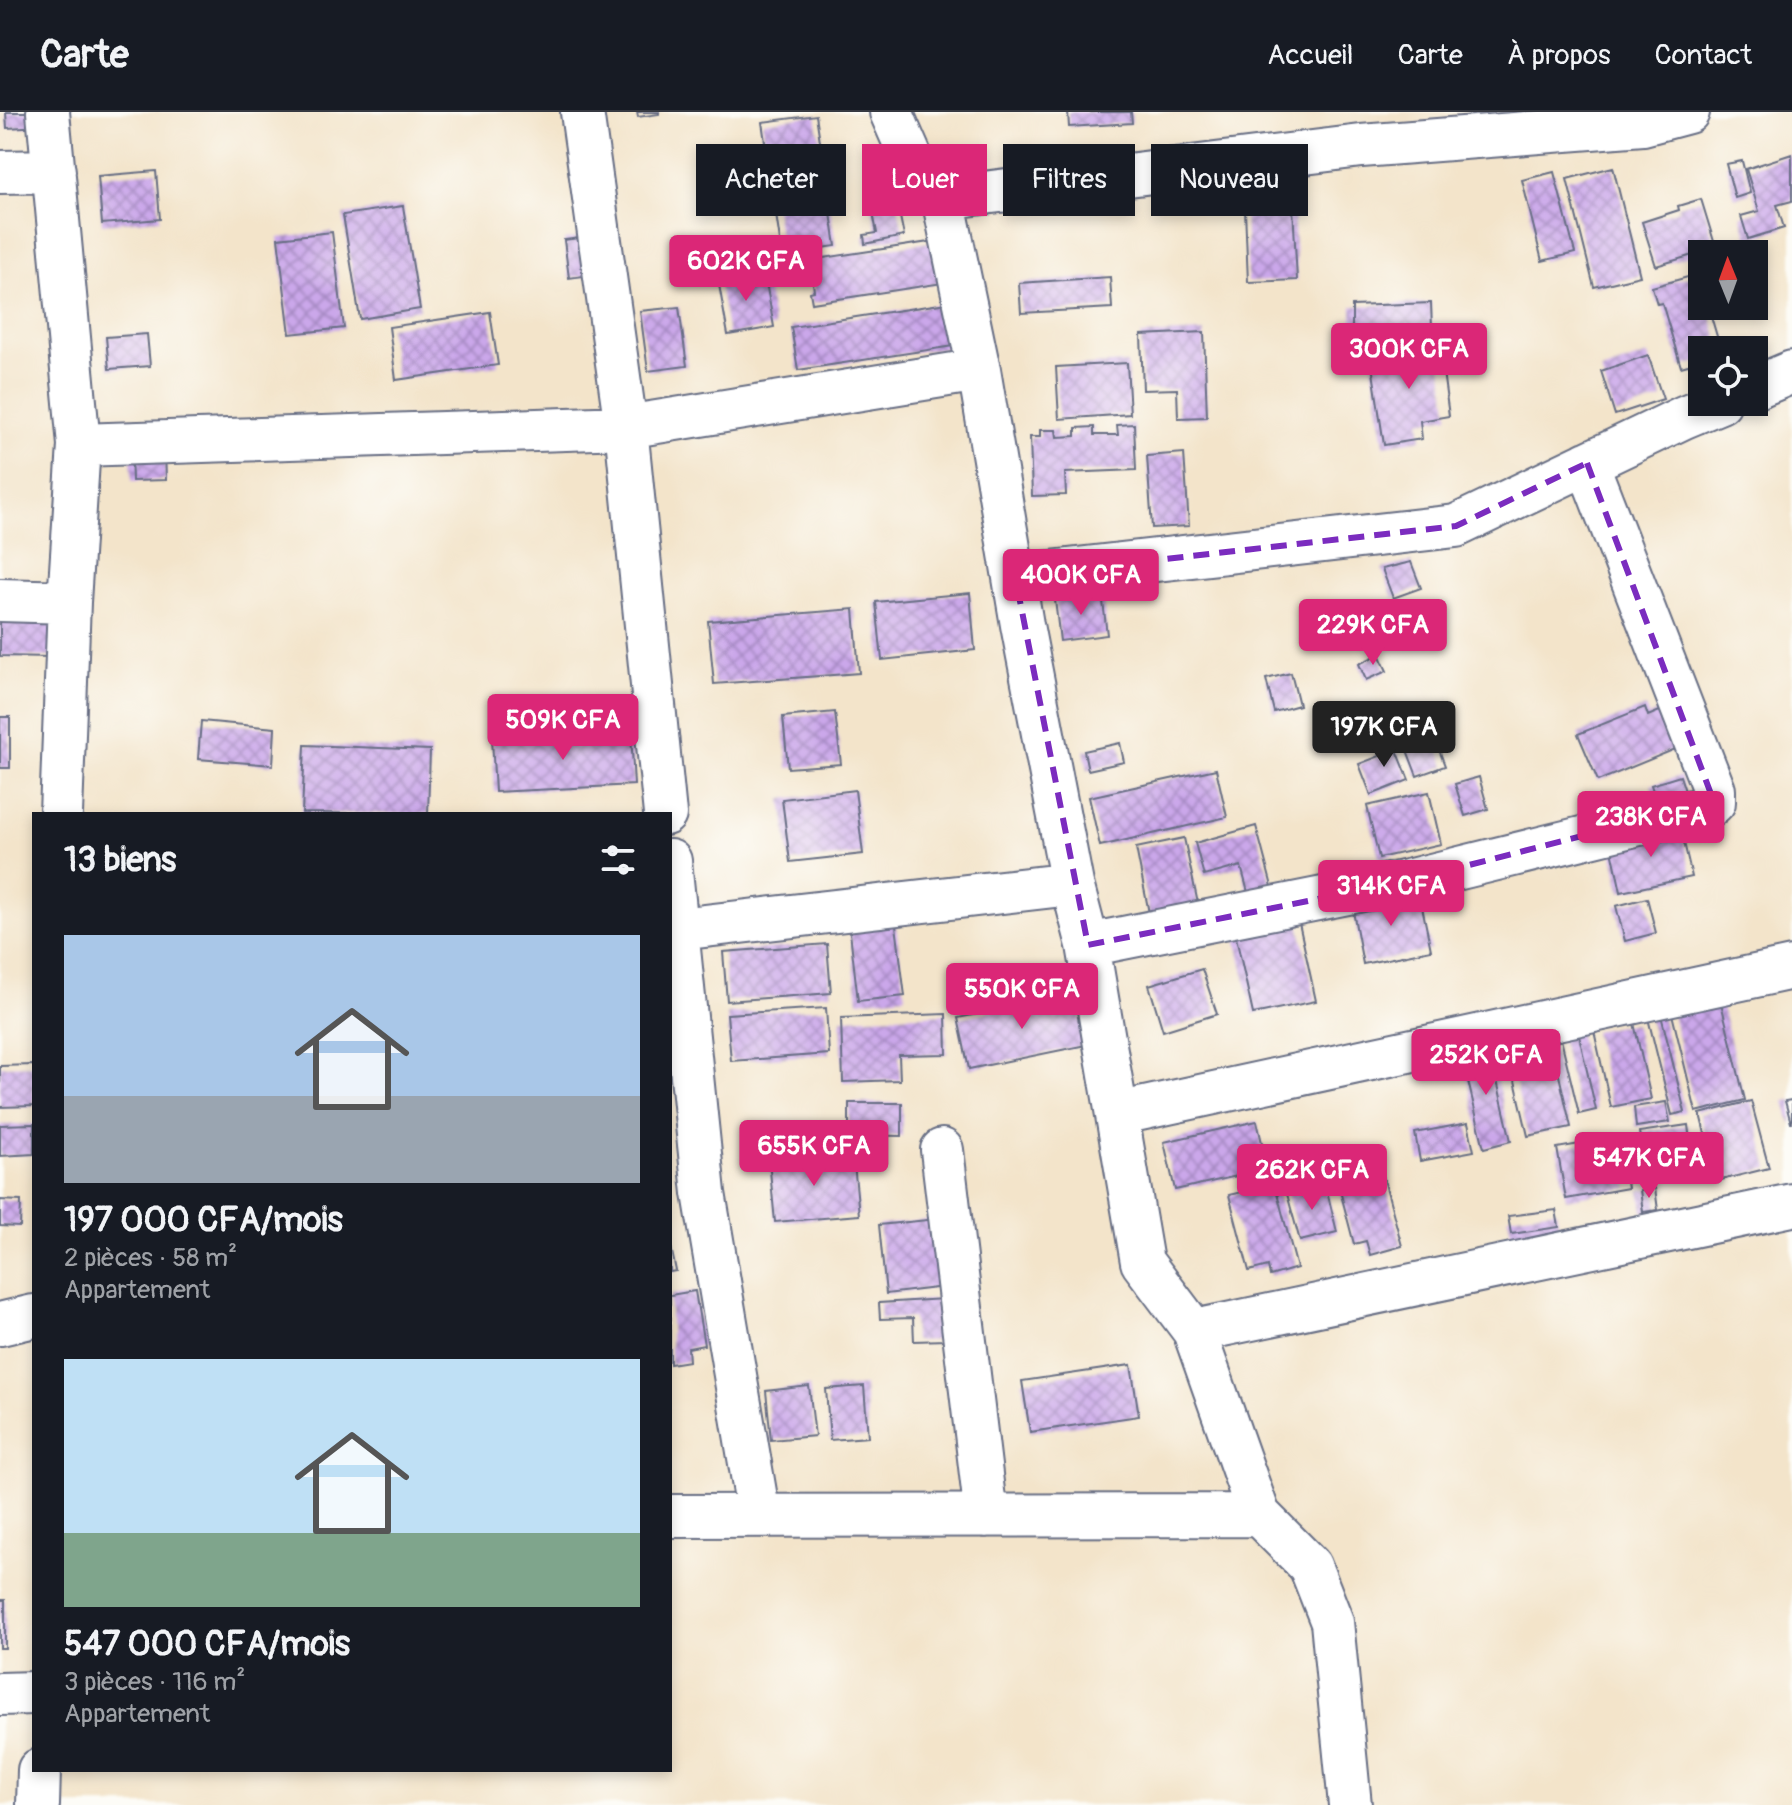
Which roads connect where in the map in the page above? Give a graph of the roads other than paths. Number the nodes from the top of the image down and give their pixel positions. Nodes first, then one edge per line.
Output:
1 (48, 112) edge
2 (582, 112) edge
3 (891, 112) edge
4 (1688, 112) edge
5 (905, 144) edge
6 (54, 171) junction
7 (0, 172) edge
8 (987, 193) edge
9 (947, 216) edge
10 (979, 370) junction
11 (1792, 372) edge
12 (1768, 382) edge
13 (1689, 416) edge
14 (626, 427) junction
15 (79, 445) junction
16 (1587, 463) junction
17 (1015, 576) junction
18 (0, 600) edge
19 (69, 602) junction
20 (61, 812) edge
21 (665, 812) edge
22 (1072, 884) junction
23 (672, 896) edge
24 (674, 930) edge
25 (1088, 945) junction
26 (1792, 968) edge
27 (1117, 1114) junction
28 (942, 1150) dead end
29 (687, 1197) edge
30 (1792, 1205) edge
31 (32, 1316) edge
32 (0, 1324) edge
33 (1194, 1331) junction
34 (1259, 1515) junction
35 (672, 1516) edge
36 (759, 1516) junction
37 (986, 1516) junction
38 (32, 1693) edge
39 (0, 1694) edge
40 (39, 1772) edge
41 (38, 1805) edge
42 (1350, 1805) edge

1 - 6 street
2 - 14 street
3 - 5 street
4 - 8 street
6 - 7 street
6 - 15 street
9 - 10 street
10 - 14 street
10 - 17 street
11 - 12 street
13 - 16 street
14 - 15 street
14 - 21 street
15 - 19 street
16 - 17 street
16 - 25 street
17 - 22 street
18 - 19 street
19 - 20 street
22 - 24 street
22 - 25 street
23 - 24 street
24 - 29 street
25 - 27 street
26 - 27 street
27 - 33 street
28 - 37 street
29 - 36 street
30 - 33 street
31 - 32 street
33 - 34 street
34 - 37 street
34 - 42 street
35 - 36 street
36 - 37 street
38 - 39 street
40 - 41 street

